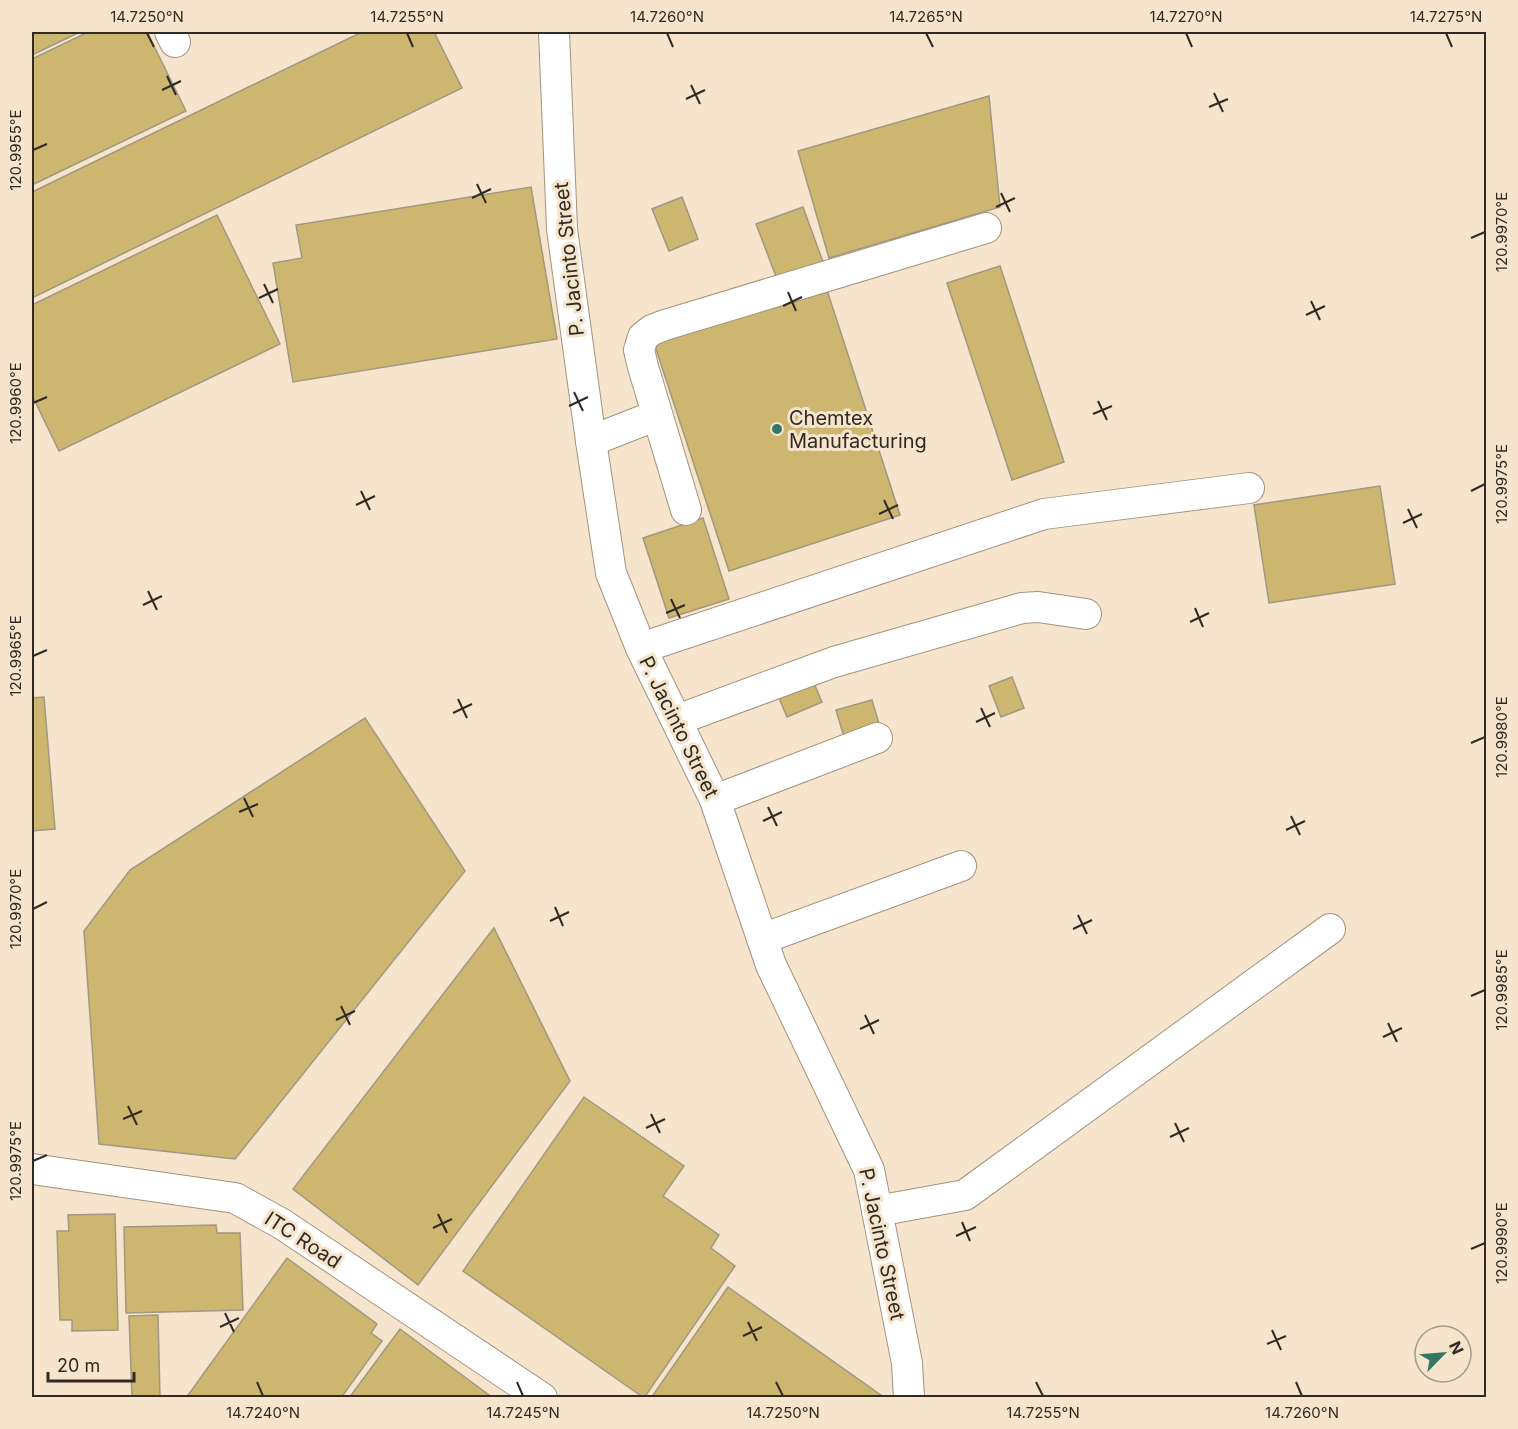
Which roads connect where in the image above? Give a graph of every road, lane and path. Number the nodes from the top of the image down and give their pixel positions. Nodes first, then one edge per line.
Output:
1 (554, 32) edge
2 (986, 228) dead end
3 (657, 415) junction
4 (591, 441) junction
5 (1249, 488) dead end
6 (686, 510) dead end
7 (1086, 614) dead end
8 (641, 648) junction
9 (676, 720) junction
10 (877, 738) dead end
11 (715, 800) junction
12 (961, 866) dead end
13 (1330, 929) dead end
14 (762, 939) junction
15 (32, 1169) edge
16 (877, 1211) junction
17 (542, 1398) edge
18 (909, 1398) edge

1 - 4 street, P. Jacinto Street
2 - 3 street
3 - 4 street
3 - 6 street
4 - 8 street, P. Jacinto Street
5 - 8 street
7 - 9 street
8 - 9 street, P. Jacinto Street
9 - 11 street, P. Jacinto Street
10 - 11 street
11 - 14 street, P. Jacinto Street
12 - 14 street
13 - 16 street
14 - 16 street, P. Jacinto Street
15 - 17 street, ITC Road
16 - 18 street, P. Jacinto Street

